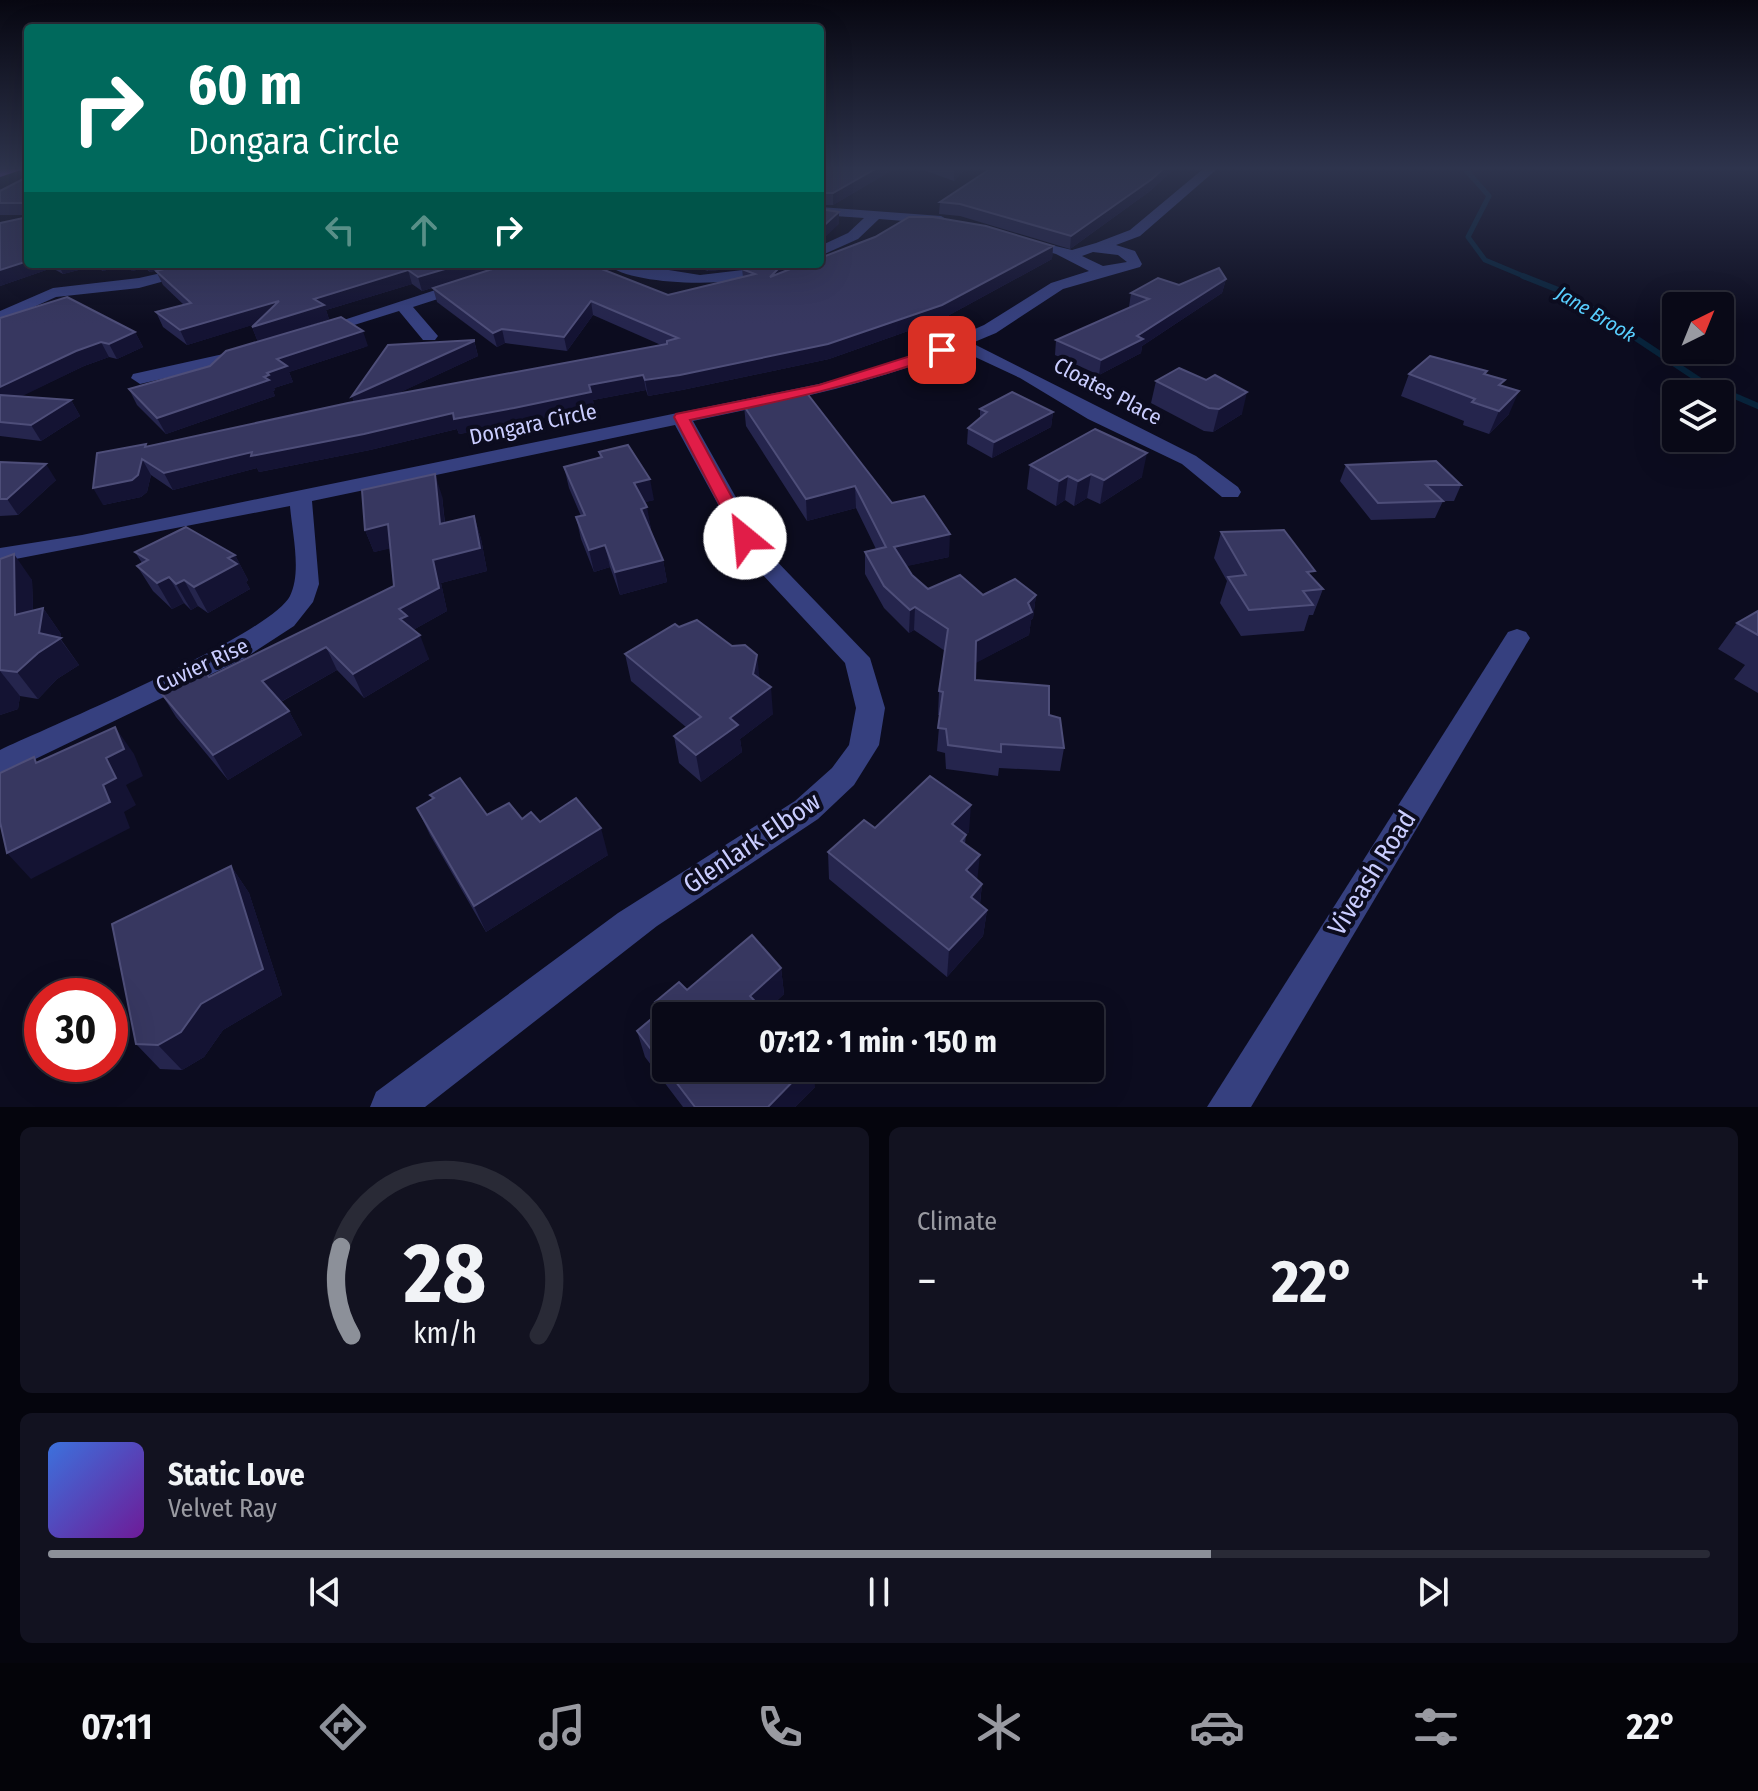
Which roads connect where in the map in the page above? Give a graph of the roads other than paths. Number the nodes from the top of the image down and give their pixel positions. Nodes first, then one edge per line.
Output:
1 (870, 221) edge
2 (935, 221) edge
3 (1150, 221) edge
4 (959, 223) edge
5 (1135, 233) junction
6 (1093, 248) junction
7 (824, 250) edge
8 (1126, 253) junction
9 (1074, 259) junction
10 (203, 268) edge
11 (632, 268) edge
12 (771, 268) edge
13 (1108, 270) junction
14 (483, 280) edge
15 (1057, 286) junction
16 (402, 304) junction
17 (0, 317) edge
18 (307, 335) edge
19 (429, 336) dead end
20 (958, 343) junction
21 (258, 350) edge
22 (140, 378) dead end
23 (681, 417) junction
24 (1230, 492) dead end
25 (301, 497) junction
26 (0, 555) edge
27 (1517, 638) dead end
28 (0, 764) edge
29 (391, 1107) edge
30 (1228, 1107) edge

1 - 7 street
2 - 4 street
3 - 5 street
5 - 6 street
5 - 8 street
6 - 8 street
6 - 9 street
6 - 9 street
8 - 13 street, Dongara Circle
9 - 13 street
9 - 15 street, Dongara Circle
10 - 17 street
11 - 12 street
13 - 15 street, Dongara Circle
14 - 16 street
15 - 20 street, Dongara Circle
16 - 18 street
16 - 19 street
20 - 23 street, Dongara Circle
20 - 24 street, Cloates Place
21 - 22 street
23 - 25 street, Dongara Circle
23 - 29 street, Glenlark Elbow
25 - 26 street, Dongara Circle
25 - 28 street, Cuvier Rise
27 - 30 street, Viveash Road

